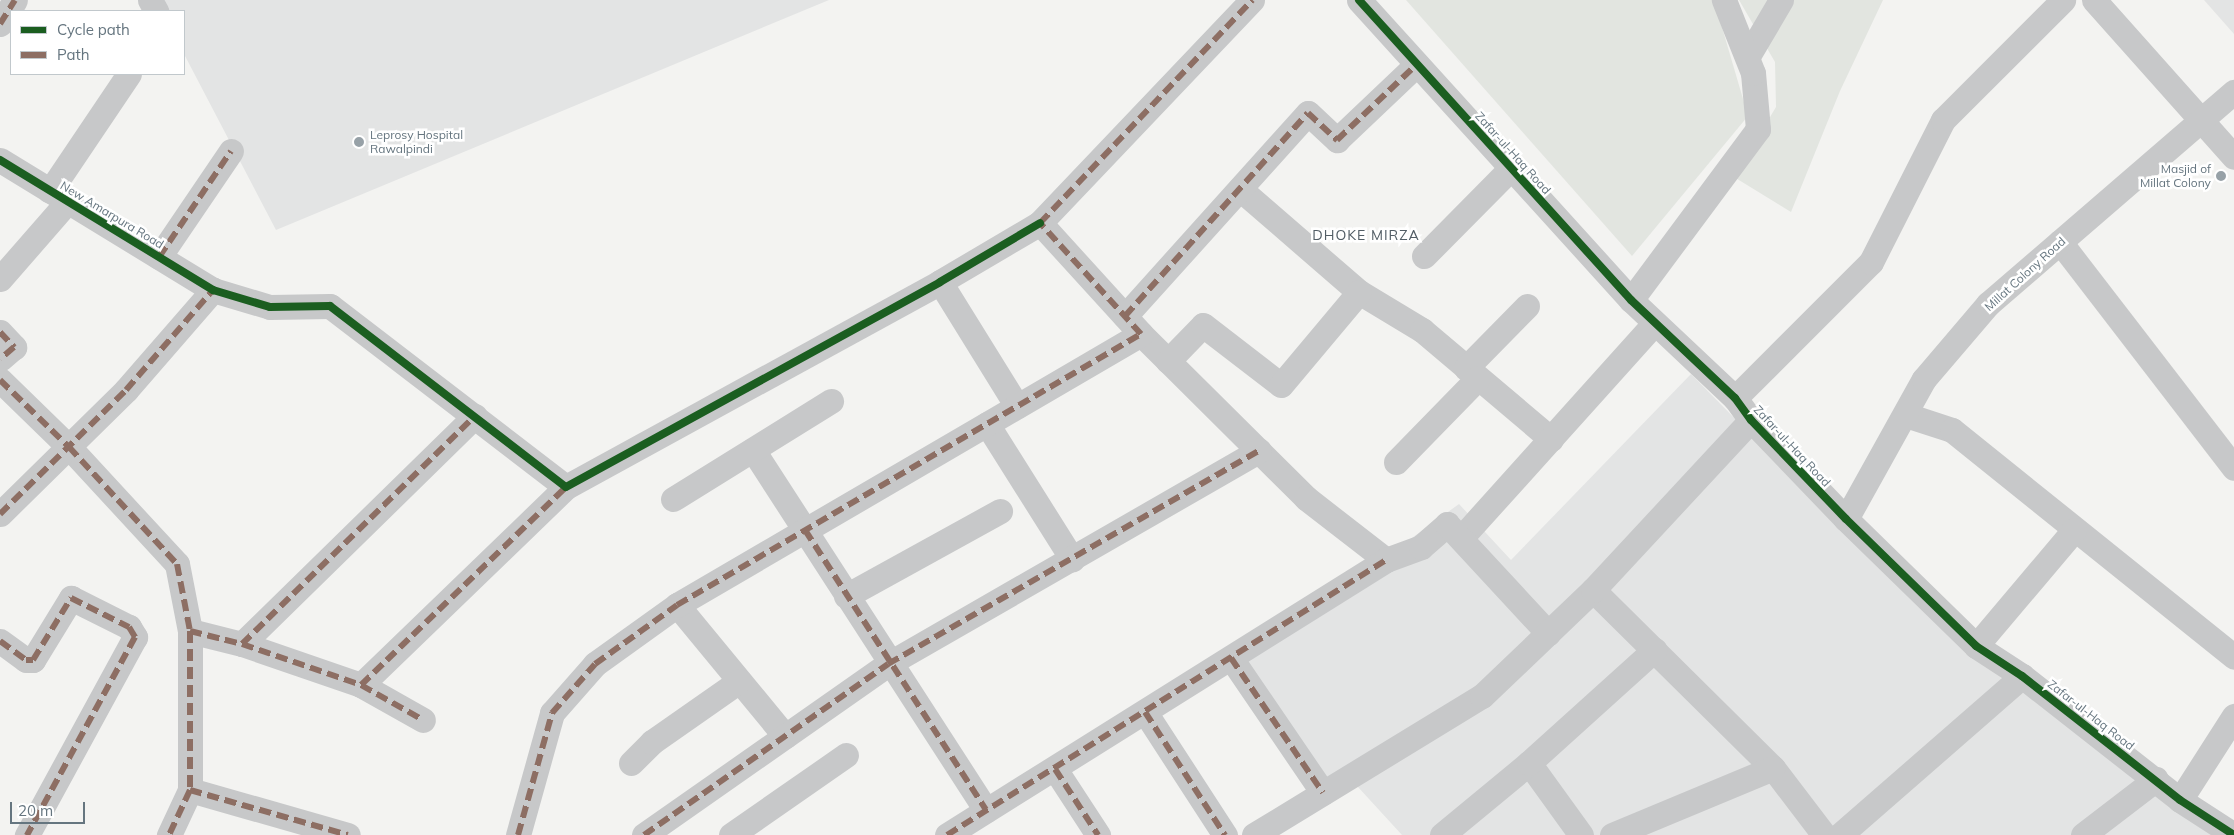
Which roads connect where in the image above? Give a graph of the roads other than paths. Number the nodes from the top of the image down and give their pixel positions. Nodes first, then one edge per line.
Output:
1 (15, 0) edge
2 (1252, 0) edge
3 (1359, 0) edge
4 (1724, 0) edge
5 (1781, 0) edge
6 (2064, 0) edge
7 (2094, 0) edge
8 (0, 24) edge
9 (1748, 56) junction
10 (1417, 64) junction
11 (128, 75) edge
12 (2234, 92) edge
13 (2201, 120) junction
14 (231, 151) dead end
15 (2234, 157) edge
16 (0, 160) edge
17 (1511, 168) junction
18 (1240, 189) junction
19 (59, 196) junction
20 (1040, 224) junction
21 (2060, 242) junction
22 (1424, 256) dead end
23 (159, 257) junction
24 (0, 279) edge
25 (940, 282) junction
26 (213, 290) junction
27 (1359, 292) junction
28 (1631, 300) junction
29 (1527, 306) dead end
30 (1655, 323) junction
31 (1133, 325) junction
32 (0, 332) edge
33 (0, 360) edge
34 (1168, 361) junction
35 (1472, 373) junction
36 (0, 380) edge
37 (1735, 398) junction
38 (831, 401) dead end
39 (1017, 406) junction
40 (1906, 415) junction
41 (474, 416) junction
42 (1751, 420) junction
43 (987, 424) junction
44 (1550, 439) junction
45 (70, 447) junction
46 (753, 450) junction
47 (1259, 451) junction
48 (1396, 462) dead end
49 (2234, 468) edge
50 (566, 487) junction
51 (673, 499) dead end
52 (1000, 511) dead end
53 (0, 514) edge
54 (1846, 519) junction
55 (805, 530) junction
56 (2074, 530) junction
57 (1462, 537) junction
58 (1072, 559) junction
59 (1386, 560) junction
60 (1594, 590) junction
61 (846, 596) junction
62 (677, 605) junction
63 (190, 631) junction
64 (1548, 633) junction
65 (0, 641) edge
66 (242, 644) junction
67 (1976, 646) junction
68 (1654, 650) junction
69 (2234, 657) edge
70 (1231, 658) junction
71 (888, 664) junction
72 (2022, 676) junction
73 (739, 681) junction
74 (361, 685) junction
75 (1145, 712) junction
76 (2234, 716) edge
77 (423, 720) dead end
78 (785, 736) junction
79 (846, 755) dead end
80 (631, 763) dead end
81 (1529, 763) junction
82 (1773, 768) junction
83 (1055, 769) junction
84 (2156, 779) junction
85 (190, 790) junction
86 (1323, 793) junction
87 (2180, 800) junction
88 (986, 810) junction
89 (314, 831) edge
90 (27, 835) edge
91 (170, 835) edge
92 (348, 835) edge
93 (518, 835) edge
94 (644, 835) edge
95 (731, 835) edge
96 (947, 835) edge
97 (1098, 835) edge
98 (1225, 835) edge
99 (1254, 835) edge
100 (1442, 835) edge
101 (1581, 835) edge
102 (1612, 835) edge
103 (1824, 835) edge
104 (1840, 835) edge
105 (2083, 835) edge
106 (2234, 835) edge

1 - 8 street
2 - 20 street
3 - 10 street, Zafar-ul-Haq Road
4 - 9 street
5 - 9 street
6 - 37 street
7 - 13 street
9 - 28 street
10 - 17 street, Zafar-ul-Haq Road
10 - 18 street
11 - 19 street
12 - 13 street, Millat Colony Road
13 - 15 street
13 - 21 street, Millat Colony Road
14 - 23 street
16 - 19 street, New Amarpura Road
17 - 22 street
17 - 28 street, Zafar-ul-Haq Road
18 - 27 street
18 - 31 street
19 - 23 street, New Amarpura Road
19 - 24 street
20 - 25 street
20 - 31 street
21 - 40 street, Millat Colony Road
21 - 49 street
23 - 26 street, New Amarpura Road
25 - 39 street
25 - 50 street
26 - 41 street, New Amarpura Road
26 - 45 street
27 - 34 street
27 - 35 street
28 - 30 street, Zafar-ul-Haq Road
29 - 35 street
30 - 37 street, Zafar-ul-Haq Road
30 - 44 street
31 - 34 street
31 - 39 street
32 - 33 street
34 - 47 street
35 - 44 street
35 - 48 street
36 - 45 street
37 - 42 street, Zafar-ul-Haq Road
38 - 46 street
39 - 43 street
40 - 54 street, Millat Colony Road
40 - 56 street
41 - 50 street, New Amarpura Road
41 - 66 street
42 - 54 street, Zafar-ul-Haq Road
42 - 60 street
43 - 55 street
43 - 58 street
44 - 57 street
45 - 53 street
45 - 63 street
46 - 51 street
46 - 55 street
47 - 58 street
47 - 59 street
50 - 74 street
52 - 61 street
54 - 67 street, Zafar-ul-Haq Road
55 - 61 street
55 - 62 street
56 - 67 street
56 - 69 street
57 - 59 street
57 - 64 street
58 - 71 street
59 - 70 street
60 - 64 street
60 - 68 street
61 - 71 street
62 - 73 street
62 - 93 street
63 - 66 street
63 - 85 street
64 - 86 street
65 - 90 street
66 - 74 street
67 - 72 street, Zafar-ul-Haq Road
68 - 81 street
68 - 82 street
70 - 75 street
70 - 86 street
71 - 78 street
71 - 88 street
72 - 84 street, Zafar-ul-Haq Road
72 - 104 street
73 - 78 street
73 - 80 street
74 - 77 street
75 - 83 street
75 - 98 street
76 - 87 street
78 - 94 street
79 - 95 street
81 - 100 street
81 - 101 street
82 - 102 street
82 - 103 street
83 - 88 street
83 - 97 street
84 - 87 street, Zafar-ul-Haq Road
84 - 105 street
85 - 89 street
85 - 91 street
86 - 99 street
87 - 106 street, Zafar-ul-Haq Road
88 - 96 street
89 - 92 street

